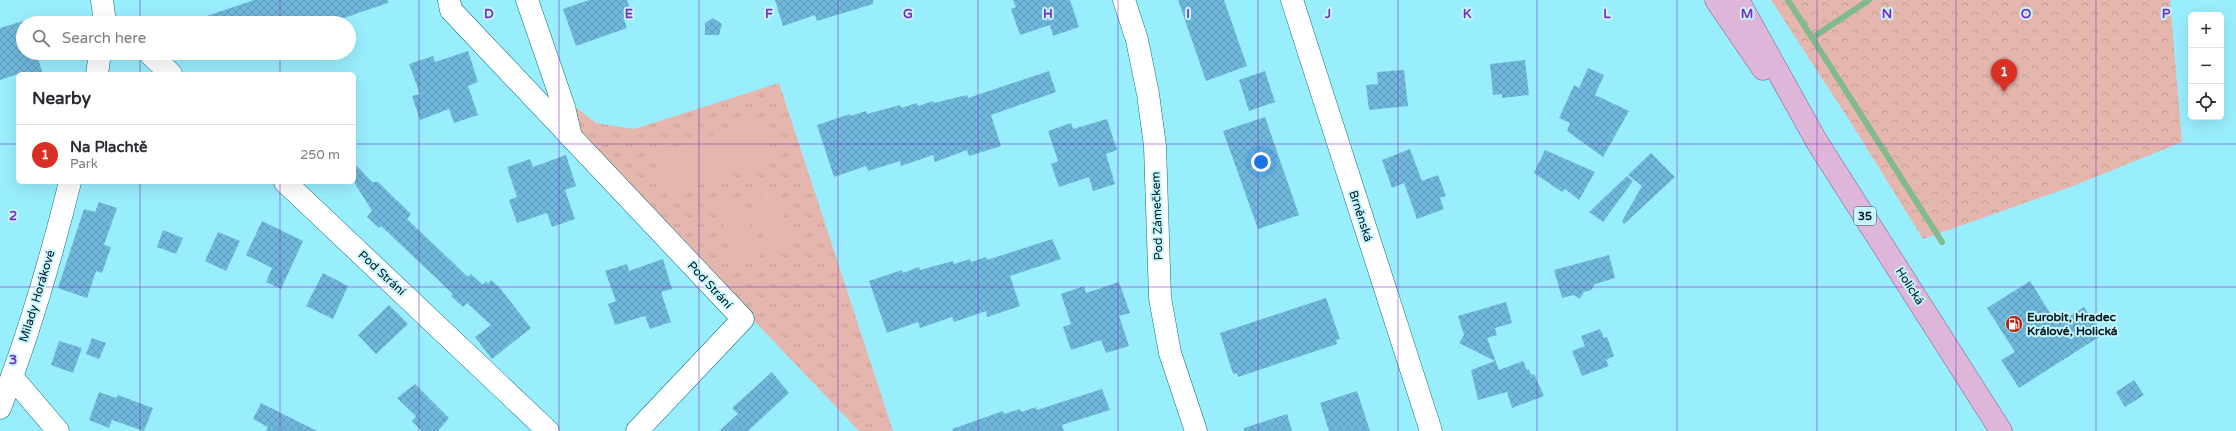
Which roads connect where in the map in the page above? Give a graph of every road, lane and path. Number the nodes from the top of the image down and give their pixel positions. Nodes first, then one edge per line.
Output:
1 (449, 0) edge
2 (527, 0) edge
3 (1124, 0) edge
4 (1292, 0) edge
5 (1716, 0) edge
6 (1738, 0) edge
7 (99, 60) edge
8 (156, 60) edge
9 (97, 72) edge
10 (169, 72) edge
11 (571, 138) junction
12 (1817, 142) junction
13 (70, 184) edge
14 (287, 184) edge
15 (12, 377) junction
16 (0, 408) edge
17 (58, 431) edge
18 (548, 431) edge
19 (637, 431) edge
20 (1196, 431) edge
21 (1431, 431) edge
22 (2001, 431) edge

1 - 11 street, Pod Strání
2 - 11 street
3 - 20 street, Pod Zámečkem
4 - 21 street, Brněnská
5 - 12 main road, Holická / 35
6 - 12 main road, Holická / 35
7 - 9 street
8 - 10 street
11 - 19 street, Pod Strání
12 - 22 main road, Holická / 35
13 - 15 street, Milady Horákové
14 - 18 street, Pod Strání
15 - 16 street, Milady Horákové
15 - 17 street

